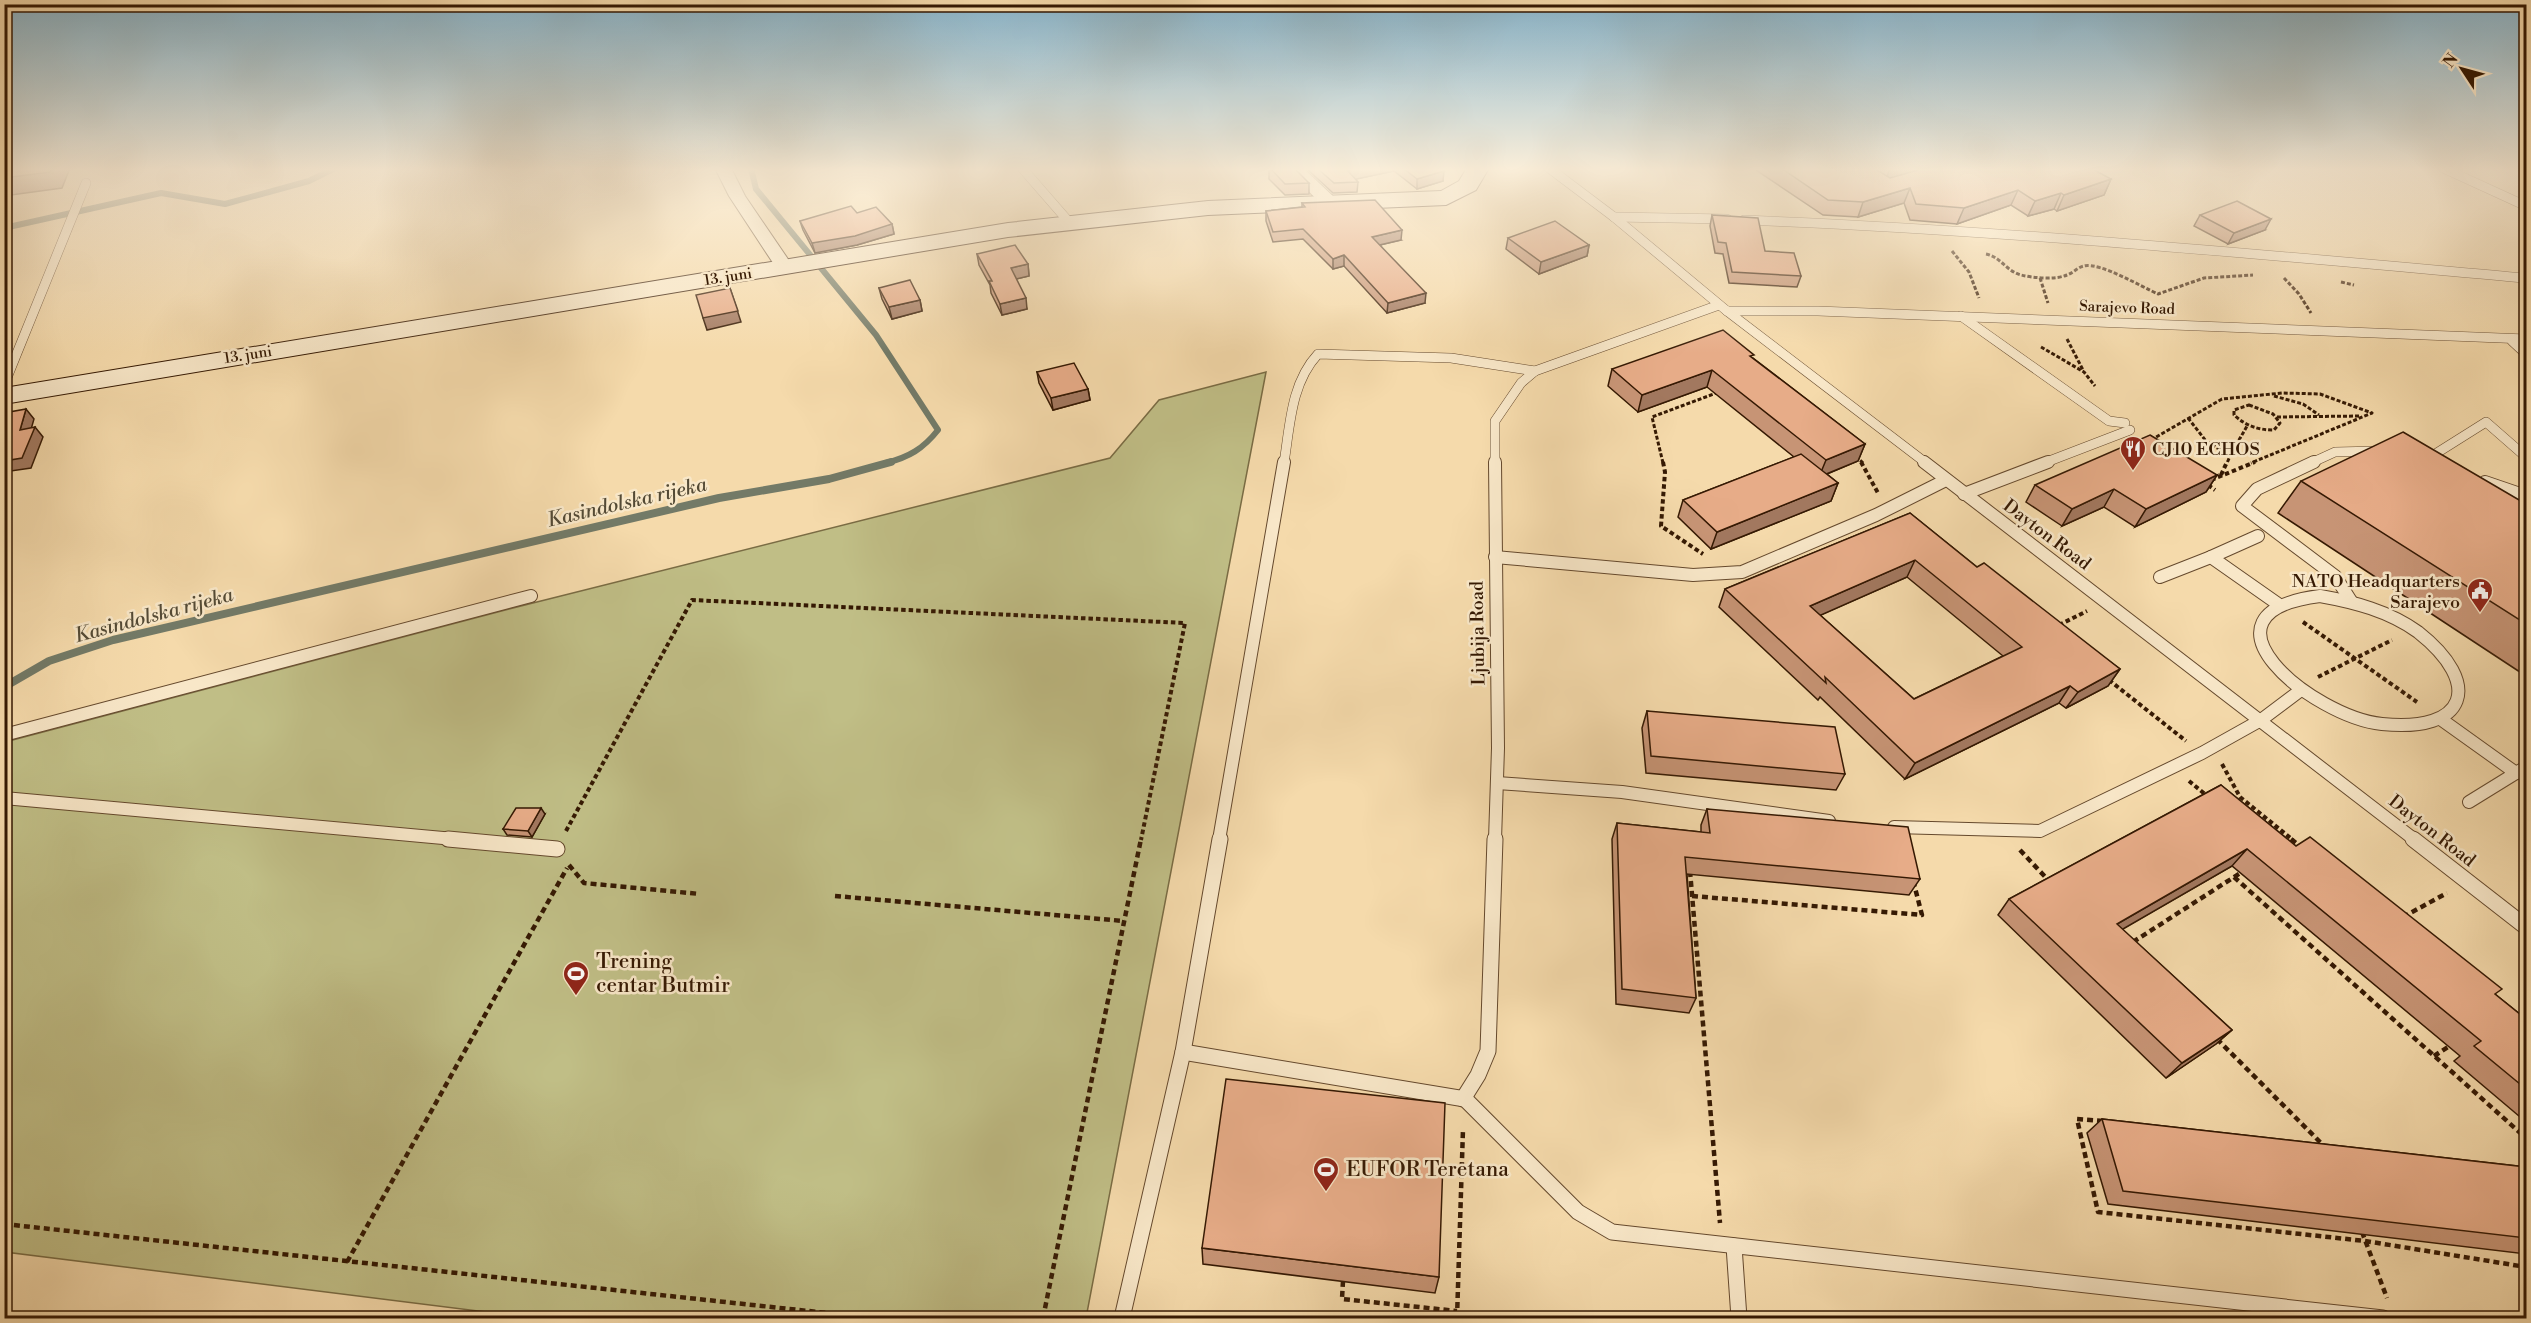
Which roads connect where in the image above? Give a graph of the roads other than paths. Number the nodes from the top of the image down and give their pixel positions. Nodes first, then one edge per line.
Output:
1 (68, 230) edge
2 (765, 230) edge
3 (1020, 230) edge
4 (1629, 230) edge
5 (1930, 230) edge
6 (795, 267) junction
7 (2526, 278) edge
8 (1723, 308) junction
9 (1961, 316) junction
10 (2526, 339) edge
11 (2512, 341) junction
12 (2526, 354) edge
13 (1535, 371) junction
14 (4, 385) edge
15 (4, 396) edge
16 (2386, 450) edge
17 (2431, 457) edge
18 (2526, 457) edge
19 (2473, 476) edge
20 (1946, 480) junction
21 (1964, 494) junction
22 (2526, 496) edge
23 (2258, 536) dead end
24 (1495, 557) junction
25 (2211, 557) junction
26 (2160, 577) dead end
27 (531, 596) dead end
28 (2351, 601) junction
29 (2278, 604) junction
30 (2301, 690) junction
31 (2261, 720) junction
32 (2442, 720) junction
33 (4, 735) edge
34 (2521, 770) edge
35 (1497, 783) junction
36 (4, 798) edge
37 (2469, 802) dead end
38 (1842, 823) edge
39 (1877, 826) edge
40 (557, 849) road end
41 (2526, 927) edge
42 (1183, 1052) junction
43 (1464, 1099) junction
44 (1727, 1245) junction
45 (2387, 1313) edge
46 (1122, 1318) edge
47 (1739, 1318) edge

1 - 14 lane
2 - 6 street
3 - 6 street, 13. juni
4 - 8 lane, Dayton Road
5 - 7 lane
6 - 15 street, 13. juni
8 - 9 lane, Sarajevo Road
8 - 13 lane, Ljubija Road
8 - 20 lane, Dayton Road
9 - 11 lane, Sarajevo Road
9 - 21 lane
10 - 11 lane, Sarajevo Road
11 - 12 lane
13 - 24 lane, Ljubija Road
13 - 42 lane
16 - 28 lane
17 - 18 lane
19 - 22 lane
20 - 21 lane, Dayton Road
20 - 24 lane
21 - 31 lane, Dayton Road
23 - 25 lane
24 - 35 lane, Ljubija Road
25 - 26 lane
25 - 29 lane
27 - 33 lane
28 - 29 lane
28 - 32 lane
29 - 30 lane
30 - 31 lane
30 - 32 lane
31 - 39 lane
31 - 41 lane, Dayton Road
32 - 34 lane
34 - 37 lane
35 - 38 lane
35 - 43 lane, Ljubija Road
36 - 40 lane
42 - 43 lane
42 - 46 lane
43 - 44 lane
44 - 45 lane
44 - 47 lane

